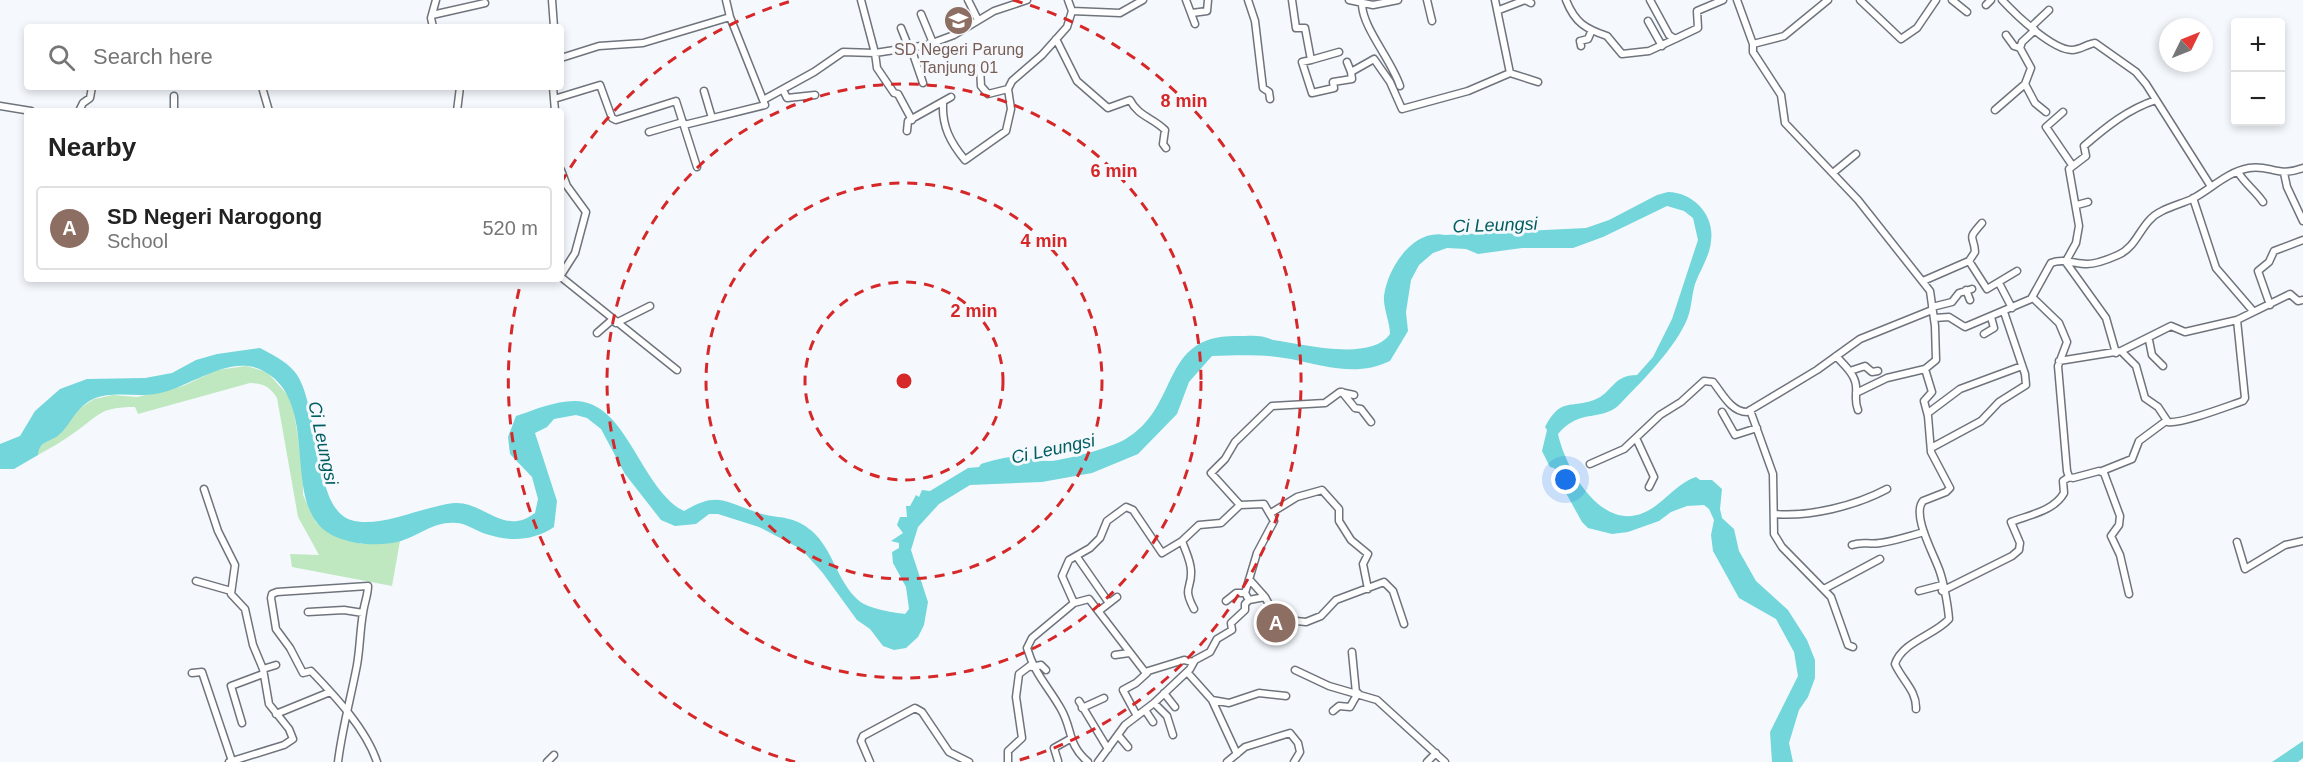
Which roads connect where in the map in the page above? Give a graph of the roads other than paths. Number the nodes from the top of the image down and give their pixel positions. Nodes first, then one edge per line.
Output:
1 (436, 0) edge
2 (552, 0) edge
3 (726, 0) edge
4 (861, 0) edge
5 (968, 0) edge
6 (1027, 0) edge
7 (1068, 0) edge
8 (1143, 0) edge
9 (1186, 0) edge
10 (1208, 0) edge
11 (1248, 0) edge
12 (1292, 0) edge
13 (1349, 0) edge
14 (1398, 0) edge
15 (1427, 0) edge
16 (1495, 0) edge
17 (1566, 0) edge
18 (1650, 0) edge
19 (1723, 0) edge
20 (1737, 0) edge
21 (1828, 0) edge
22 (1860, 0) edge
23 (1936, 0) edge
24 (1952, 0) edge
25 (2002, 0) edge
26 (485, 3) dead end
27 (1531, 3) dead end
28 (1362, 5) junction
29 (1499, 10) junction
30 (2049, 10) dead end
31 (1072, 11) junction
32 (1967, 12) dead end
33 (1192, 13) junction
34 (921, 14) dead end
35 (432, 15) junction
36 (730, 17) junction
37 (978, 20) junction
38 (1432, 21) dead end
39 (1648, 21) dead end
40 (433, 24) edge
41 (554, 24) edge
42 (1196, 24) dead end
43 (901, 28) dead end
44 (2033, 29) junction
45 (1591, 32) junction
46 (2006, 35) dead end
47 (1056, 39) junction
48 (1675, 39) junction
49 (933, 43) junction
50 (1753, 44) junction
51 (1581, 46) dead end
52 (1662, 46) junction
53 (910, 48) junction
54 (2020, 48) junction
55 (875, 52) junction
56 (1339, 52) dead end
57 (564, 57) edge
58 (1311, 60) junction
59 (1347, 62) dead end
60 (980, 68) dead end
61 (1351, 72) junction
62 (1510, 73) junction
63 (1538, 82) dead end
64 (923, 83) dead end
65 (2025, 84) junction
66 (1400, 86) dead end
67 (1008, 89) junction
68 (91, 90) edge
69 (263, 90) edge
70 (460, 90) edge
71 (553, 90) edge
72 (783, 90) junction
73 (704, 91) dead end
74 (815, 94) dead end
75 (174, 96) dead end
76 (951, 97) dead end
77 (554, 99) junction
78 (1270, 99) dead end
79 (763, 100) junction
80 (2156, 100) junction
81 (943, 104) junction
82 (0, 106) edge
83 (81, 108) edge
84 (174, 108) edge
85 (267, 108) edge
86 (457, 108) edge
87 (555, 108) edge
88 (24, 110) edge
89 (1995, 110) dead end
90 (2063, 112) dead end
91 (712, 118) junction
92 (912, 120) junction
93 (2051, 121) junction
94 (683, 124) junction
95 (2056, 129) dead end
96 (908, 131) dead end
97 (649, 132) dead end
98 (1166, 148) dead end
99 (1856, 154) dead end
100 (2072, 165) junction
101 (697, 167) dead end
102 (2303, 168) edge
103 (1834, 172) junction
104 (2238, 172) junction
105 (2284, 173) junction
106 (564, 178) edge
107 (2210, 185) junction
108 (2193, 198) junction
109 (2088, 202) dead end
110 (2263, 202) dead end
111 (2077, 205) junction
112 (2303, 221) edge
113 (1982, 223) dead end
114 (2303, 240) edge
115 (1969, 261) junction
116 (2065, 261) junction
117 (564, 271) edge
118 (2017, 272) dead end
119 (564, 278) edge
120 (1923, 281) junction
121 (1999, 283) junction
122 (2032, 297) junction
123 (1970, 300) dead end
124 (2303, 300) edge
125 (2270, 305) junction
126 (650, 306) dead end
127 (2012, 308) junction
128 (1932, 309) junction
129 (2253, 311) junction
130 (2004, 312) junction
131 (1991, 317) junction
132 (1934, 318) junction
133 (2237, 320) junction
134 (615, 321) junction
135 (597, 333) dead end
136 (1984, 334) dead end
137 (2149, 340) junction
138 (2119, 352) junction
139 (1836, 356) junction
140 (2059, 361) junction
141 (2022, 366) junction
142 (2163, 366) dead end
143 (1925, 369) junction
144 (677, 370) dead end
145 (1850, 371) junction
146 (1878, 371) dead end
147 (1342, 392) junction
148 (1856, 393) junction
149 (1354, 395) dead end
150 (1750, 410) junction
151 (1858, 410) dead end
152 (1722, 412) dead end
153 (1928, 413) junction
154 (2166, 420) junction
155 (1371, 422) dead end
156 (1757, 428) junction
157 (1636, 438) junction
158 (1931, 448) junction
159 (1590, 464) dead end
160 (2102, 471) junction
161 (2069, 477) junction
162 (1649, 487) dead end
163 (204, 489) dead end
164 (1887, 489) dead end
165 (1240, 505) junction
166 (1271, 513) junction
167 (1774, 514) junction
168 (1924, 532) junction
169 (1182, 541) junction
170 (2303, 541) edge
171 (2236, 542) dead end
172 (1852, 545) dead end
173 (1077, 557) junction
174 (1880, 559) dead end
175 (1249, 579) junction
176 (196, 581) dead end
177 (1942, 588) junction
178 (1368, 589) junction
179 (1824, 589) junction
180 (231, 591) junction
181 (1919, 591) dead end
182 (1245, 593) junction
183 (2129, 594) dead end
184 (1117, 597) dead end
185 (1265, 597) junction
186 (1249, 600) junction
187 (1226, 601) dead end
188 (1074, 603) junction
189 (1109, 603) junction
190 (1194, 609) dead end
191 (1099, 611) junction
192 (308, 612) dead end
193 (363, 613) junction
194 (1404, 624) dead end
195 (1853, 646) dead end
196 (1352, 652) dead end
197 (1129, 653) junction
198 (1115, 655) dead end
199 (1193, 662) junction
200 (276, 665) dead end
201 (1031, 666) junction
202 (1046, 670) dead end
203 (1295, 670) dead end
204 (263, 672) junction
205 (1187, 672) junction
206 (192, 673) dead end
207 (1147, 673) junction
208 (330, 692) junction
209 (1164, 693) junction
210 (1357, 693) junction
211 (1286, 696) dead end
212 (1104, 698) dead end
213 (1212, 700) junction
214 (1154, 703) junction
215 (1175, 707) dead end
216 (1916, 709) dead end
217 (1145, 710) junction
218 (1333, 711) dead end
219 (346, 713) junction
220 (276, 714) junction
221 (1137, 716) junction
222 (1153, 722) dead end
223 (242, 723) dead end
224 (1118, 735) junction
225 (1173, 735) dead end
226 (1070, 739) junction
227 (1128, 747) dead end
228 (1108, 749) junction
229 (1436, 753) junction
230 (1237, 754) junction
231 (554, 755) dead end
232 (1058, 761) edge
233 (230, 762) edge
234 (338, 762) edge
235 (377, 762) edge
236 (547, 762) edge
237 (870, 762) edge
238 (969, 762) edge
239 (1008, 762) edge
240 (1088, 762) edge
241 (1098, 762) edge
242 (1227, 762) edge
243 (1294, 762) edge
244 (1427, 762) edge
245 (1445, 762) edge

1 - 35 street
2 - 41 street
3 - 36 street
4 - 55 street
5 - 37 street
6 - 37 street
7 - 31 street
8 - 31 street
9 - 33 street
10 - 33 street
11 - 78 street
12 - 58 street
13 - 28 street
14 - 28 street
15 - 38 street
16 - 29 street
17 - 45 street
18 - 48 street
19 - 48 street
20 - 50 street
21 - 50 street
22 - 23 street
24 - 32 street
25 - 44 street
26 - 35 street
27 - 29 street
28 - 66 street
29 - 62 street
30 - 44 street
31 - 47 street
33 - 42 street
34 - 49 street
35 - 40 street
36 - 57 street
36 - 79 street
37 - 49 street
39 - 52 street
43 - 53 street
44 - 54 street
44 - 80 street
45 - 51 street
45 - 52 street
46 - 54 street
47 - 67 street
47 - 98 street
48 - 52 street
49 - 53 street
50 - 103 street
53 - 55 street
53 - 64 street
54 - 65 street
55 - 72 street
55 - 92 street
56 - 58 street
58 - 61 street
59 - 61 street
60 - 67 street
61 - 62 street
62 - 63 street
65 - 89 street
65 - 93 street
67 - 81 street
68 - 83 street
69 - 85 street
70 - 86 street
71 - 77 street
72 - 74 street
72 - 79 street
73 - 91 street
75 - 84 street
76 - 81 street
77 - 87 street
77 - 94 street
79 - 91 street
80 - 100 street
80 - 107 street
81 - 92 street
82 - 88 street
90 - 93 street
91 - 94 street
92 - 96 street
93 - 95 street
93 - 100 street
94 - 97 street
94 - 101 street
99 - 103 street
100 - 111 street
102 - 105 street
103 - 120 street
104 - 105 street
104 - 107 street
104 - 110 street
105 - 112 street
106 - 117 street
107 - 108 street
108 - 116 street
108 - 129 street
109 - 111 street
111 - 116 street
113 - 115 street
114 - 125 street
115 - 120 street
115 - 121 street
116 - 122 street
116 - 138 street
118 - 121 street
119 - 134 street
120 - 128 street
121 - 127 street
122 - 127 street
122 - 140 street
123 - 128 street
124 - 125 street
125 - 129 street
126 - 134 street
127 - 130 street
128 - 132 street
128 - 139 street
129 - 133 street
130 - 131 street
130 - 141 street
131 - 132 street
131 - 136 street
132 - 143 street
133 - 137 street
133 - 154 street
134 - 135 street
134 - 144 street
137 - 138 street
137 - 142 street
138 - 140 street
138 - 154 street
139 - 145 street
139 - 150 street
140 - 161 street
141 - 153 street
141 - 158 street
143 - 148 street
143 - 153 street
145 - 146 street
145 - 148 street
147 - 149 street
147 - 155 street
147 - 165 street
148 - 151 street
150 - 156 street
150 - 157 street
152 - 156 street
153 - 158 street
154 - 160 street
156 - 167 street
157 - 159 street
157 - 162 street
158 - 168 street
160 - 161 street
160 - 183 street
161 - 177 street
163 - 180 street
164 - 167 street
165 - 166 street
165 - 169 street
166 - 175 street
166 - 178 street
167 - 179 street
168 - 172 street
168 - 177 street
169 - 173 street
169 - 190 street
170 - 171 street
173 - 188 street
173 - 189 street
174 - 179 street
175 - 182 street
175 - 185 street
176 - 180 street
177 - 181 street
177 - 216 street
178 - 185 street
178 - 194 street
179 - 195 street
180 - 204 street
182 - 186 street
182 - 187 street
184 - 189 street
185 - 186 street
186 - 199 street
188 - 191 street
188 - 201 street
189 - 191 street
191 - 197 street
192 - 193 street
193 - 208 street
193 - 219 street
196 - 210 street
197 - 198 street
197 - 207 street
199 - 205 street
199 - 207 street
200 - 204 street
201 - 202 street
201 - 226 street
201 - 239 street
203 - 210 street
204 - 220 street
204 - 223 street
205 - 209 street
205 - 213 street
206 - 233 street
207 - 221 street
208 - 219 street
208 - 220 street
209 - 214 street
209 - 215 street
210 - 218 street
210 - 229 street
211 - 213 street
212 - 228 street
213 - 230 street
214 - 217 street
214 - 225 street
217 - 221 street
217 - 222 street
219 - 234 street
219 - 235 street
220 - 233 street
221 - 224 street
224 - 227 street
224 - 228 street
226 - 232 street
226 - 240 street
228 - 241 street
229 - 244 street
229 - 245 street
230 - 242 street
230 - 243 street
231 - 236 street
237 - 238 street

